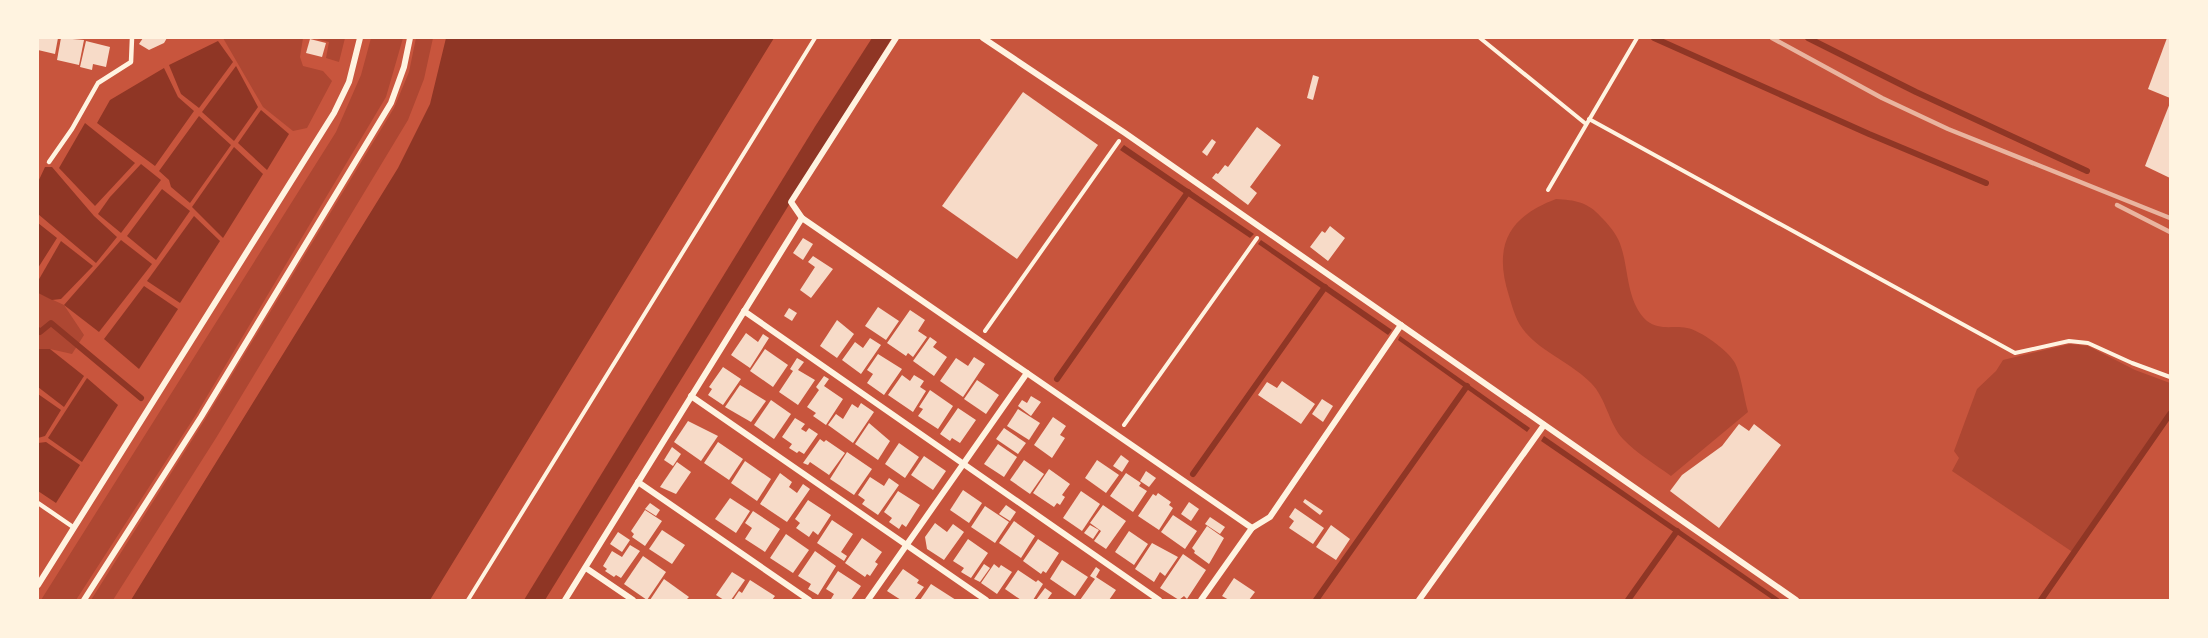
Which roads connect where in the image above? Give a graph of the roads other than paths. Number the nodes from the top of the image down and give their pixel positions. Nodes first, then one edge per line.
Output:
1 (132, 38) edge
2 (360, 38) edge
3 (410, 38) edge
4 (896, 38) edge
5 (983, 38) edge
6 (49, 162) dead end
7 (802, 218) junction
8 (744, 311) junction
9 (1401, 325) junction
10 (1027, 373) junction
11 (691, 396) junction
12 (1544, 425) junction
13 (963, 464) junction
14 (638, 482) junction
15 (38, 503) edge
16 (73, 527) junction
17 (1252, 528) junction
18 (906, 545) junction
19 (586, 568) junction
20 (38, 585) edge
21 (84, 600) edge
22 (565, 600) edge
23 (633, 600) edge
24 (808, 600) edge
25 (867, 600) edge
26 (986, 600) edge
27 (1159, 600) edge
28 (1201, 600) edge
29 (1419, 600) edge
30 (1796, 600) edge

1 - 6 lane
2 - 16 street
3 - 21 street
4 - 7 street
5 - 9 street
7 - 8 street
7 - 10 street
8 - 11 street
8 - 13 street
9 - 12 street
9 - 17 street
10 - 13 street
10 - 17 street
11 - 14 street
11 - 18 street
12 - 29 street
12 - 30 street
13 - 18 street
13 - 27 street
14 - 19 street
14 - 24 street
15 - 16 lane
16 - 20 street
17 - 28 street
18 - 25 street
18 - 26 street
19 - 22 street
19 - 23 street

